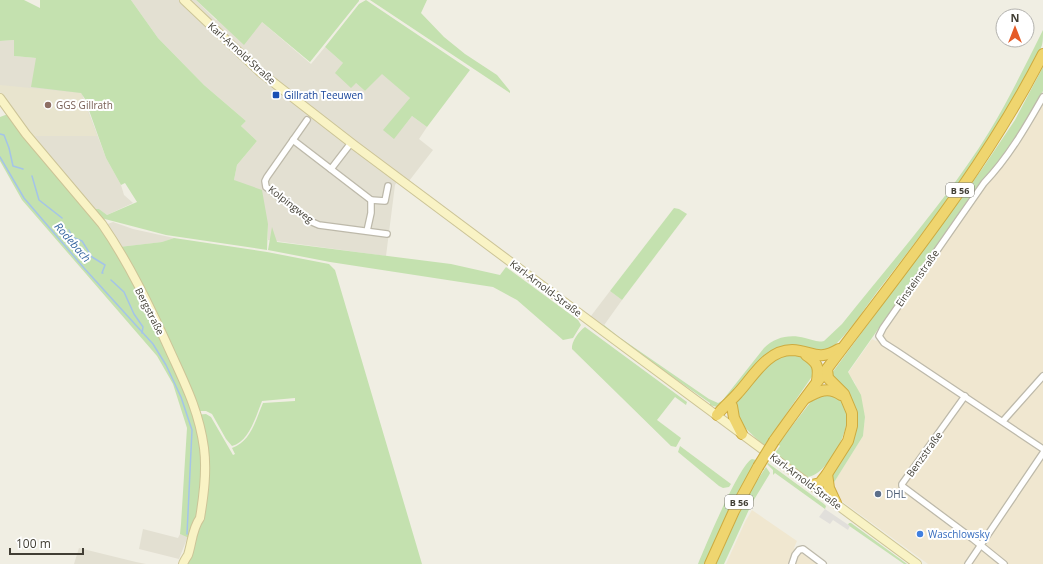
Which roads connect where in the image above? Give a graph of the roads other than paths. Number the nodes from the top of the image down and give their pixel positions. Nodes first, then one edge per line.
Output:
1 (184, 0) edge
2 (1043, 54) edge
3 (1043, 97) edge
4 (0, 98) edge
5 (307, 120) dead end
6 (292, 140) junction
7 (352, 143) junction
8 (331, 169) junction
9 (388, 186) dead end
10 (371, 200) junction
11 (367, 231) junction
12 (387, 234) dead end
13 (843, 347) junction
14 (800, 352) junction
15 (827, 368) junction
16 (1043, 376) edge
17 (817, 382) junction
18 (738, 393) junction
19 (965, 396) junction
20 (805, 398) junction
21 (847, 400) junction
22 (732, 406) junction
23 (717, 416) junction
24 (1003, 421) junction
25 (742, 434) junction
26 (1043, 449) edge
27 (1043, 453) edge
28 (837, 458) junction
29 (827, 474) junction
30 (812, 485) junction
31 (836, 503) junction
32 (980, 545) junction
33 (185, 561) edge
34 (710, 564) edge
35 (792, 564) edge
36 (824, 564) edge
37 (917, 564) edge
38 (968, 564) edge
39 (1004, 564) edge

1 - 7 main road, Karl-Arnold-Straße
2 - 13 highway, B 56
3 - 19 street, Einsteinstraße
4 - 33 main road, Bergstraße
5 - 6 street, Kolpingweg
6 - 8 street
6 - 11 street, Kolpingweg
7 - 8 street
7 - 23 main road, Karl-Arnold-Straße
8 - 10 street
9 - 10 street
10 - 11 street
11 - 12 street, Kolpingweg
13 - 14 highway, B 56
13 - 15 highway, B 56
14 - 17 highway
14 - 18 highway, B 56
15 - 17 highway, B 56
15 - 21 highway
16 - 24 street
17 - 20 highway, B 56
18 - 22 highway, B 56
18 - 23 highway, B 56
19 - 24 street, Einsteinstraße
19 - 32 street, Benzstraße
20 - 21 highway
20 - 34 highway, B 56, bridge
21 - 28 highway
22 - 23 highway
22 - 25 highway
23 - 25 main road, Karl-Arnold-Straße
24 - 26 street, Einsteinstraße
25 - 30 main road, Karl-Arnold-Straße
27 - 32 street
28 - 29 highway
28 - 30 highway
29 - 30 highway
29 - 31 highway
30 - 31 main road, Karl-Arnold-Straße
31 - 37 main road, Karl-Arnold-Straße
32 - 38 street
32 - 39 street, Benzstraße
35 - 36 street

